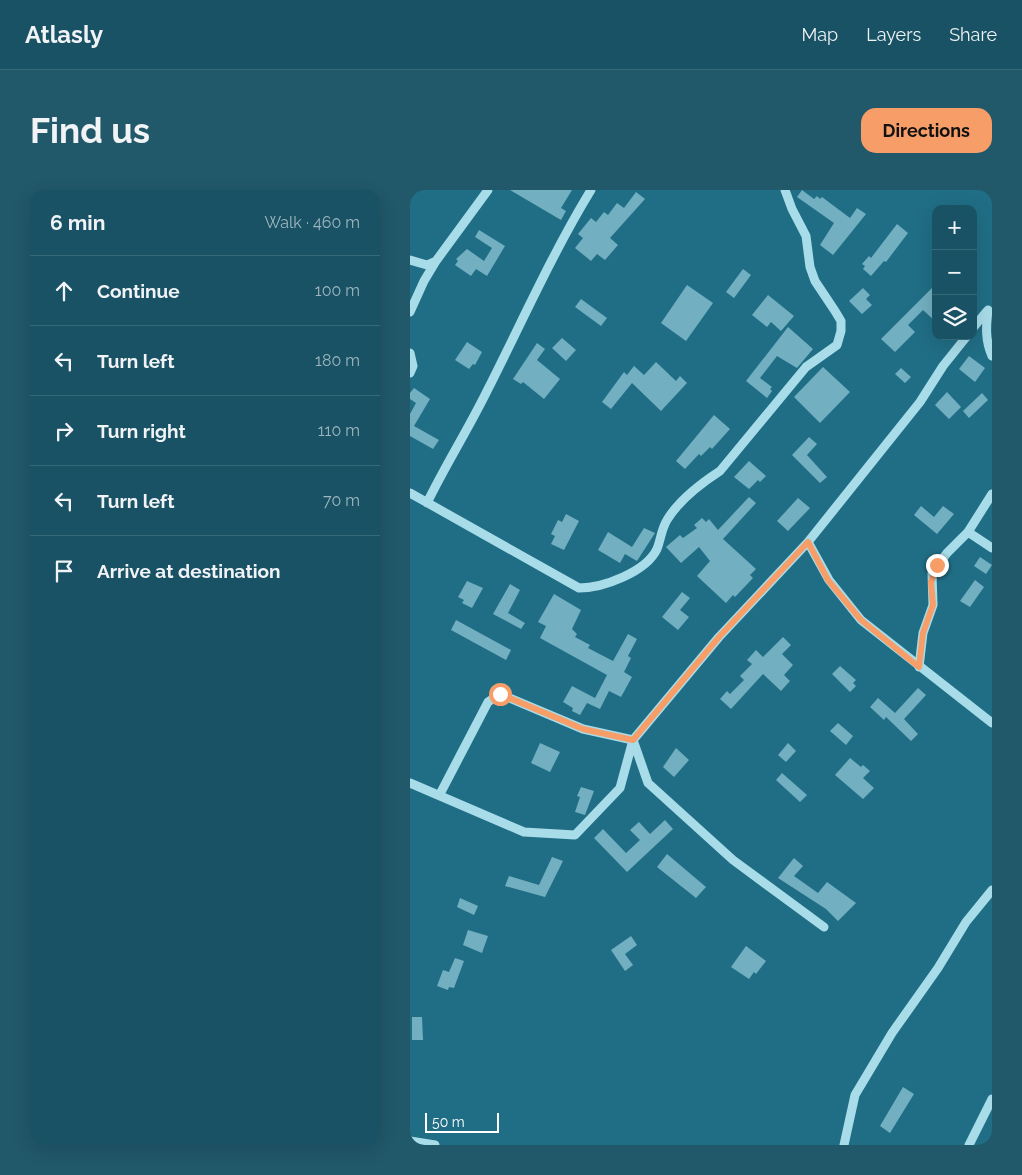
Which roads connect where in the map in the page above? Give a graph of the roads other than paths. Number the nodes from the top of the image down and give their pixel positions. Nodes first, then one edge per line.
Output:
1 (488, 190) edge
2 (591, 190) edge
3 (785, 190) edge
4 (410, 260) edge
5 (436, 261) junction
6 (990, 308) edge
7 (410, 312) edge
8 (977, 323) edge
9 (964, 340) edge
10 (410, 353) edge
11 (992, 356) edge
12 (410, 372) edge
13 (410, 493) edge
14 (992, 494) edge
15 (427, 503) junction
16 (968, 532) junction
17 (808, 542) junction
18 (992, 548) edge
19 (919, 667) junction
20 (992, 723) edge
21 (633, 740) junction
22 (410, 783) edge
23 (440, 794) junction
24 (992, 890) edge
25 (824, 927) dead end
26 (992, 1099) edge
27 (410, 1141) edge
28 (435, 1145) edge
29 (844, 1145) edge
30 (969, 1145) edge

1 - 5 street
2 - 15 street
3 - 15 street
4 - 5 street
5 - 7 street
6 - 8 street
6 - 11 street
9 - 17 street
10 - 12 street
13 - 15 street
14 - 16 street
16 - 18 street
16 - 19 street
17 - 19 street
17 - 21 street
19 - 20 street
21 - 23 street
21 - 23 street
21 - 25 street
22 - 23 street
24 - 29 street
26 - 30 street
27 - 28 street

